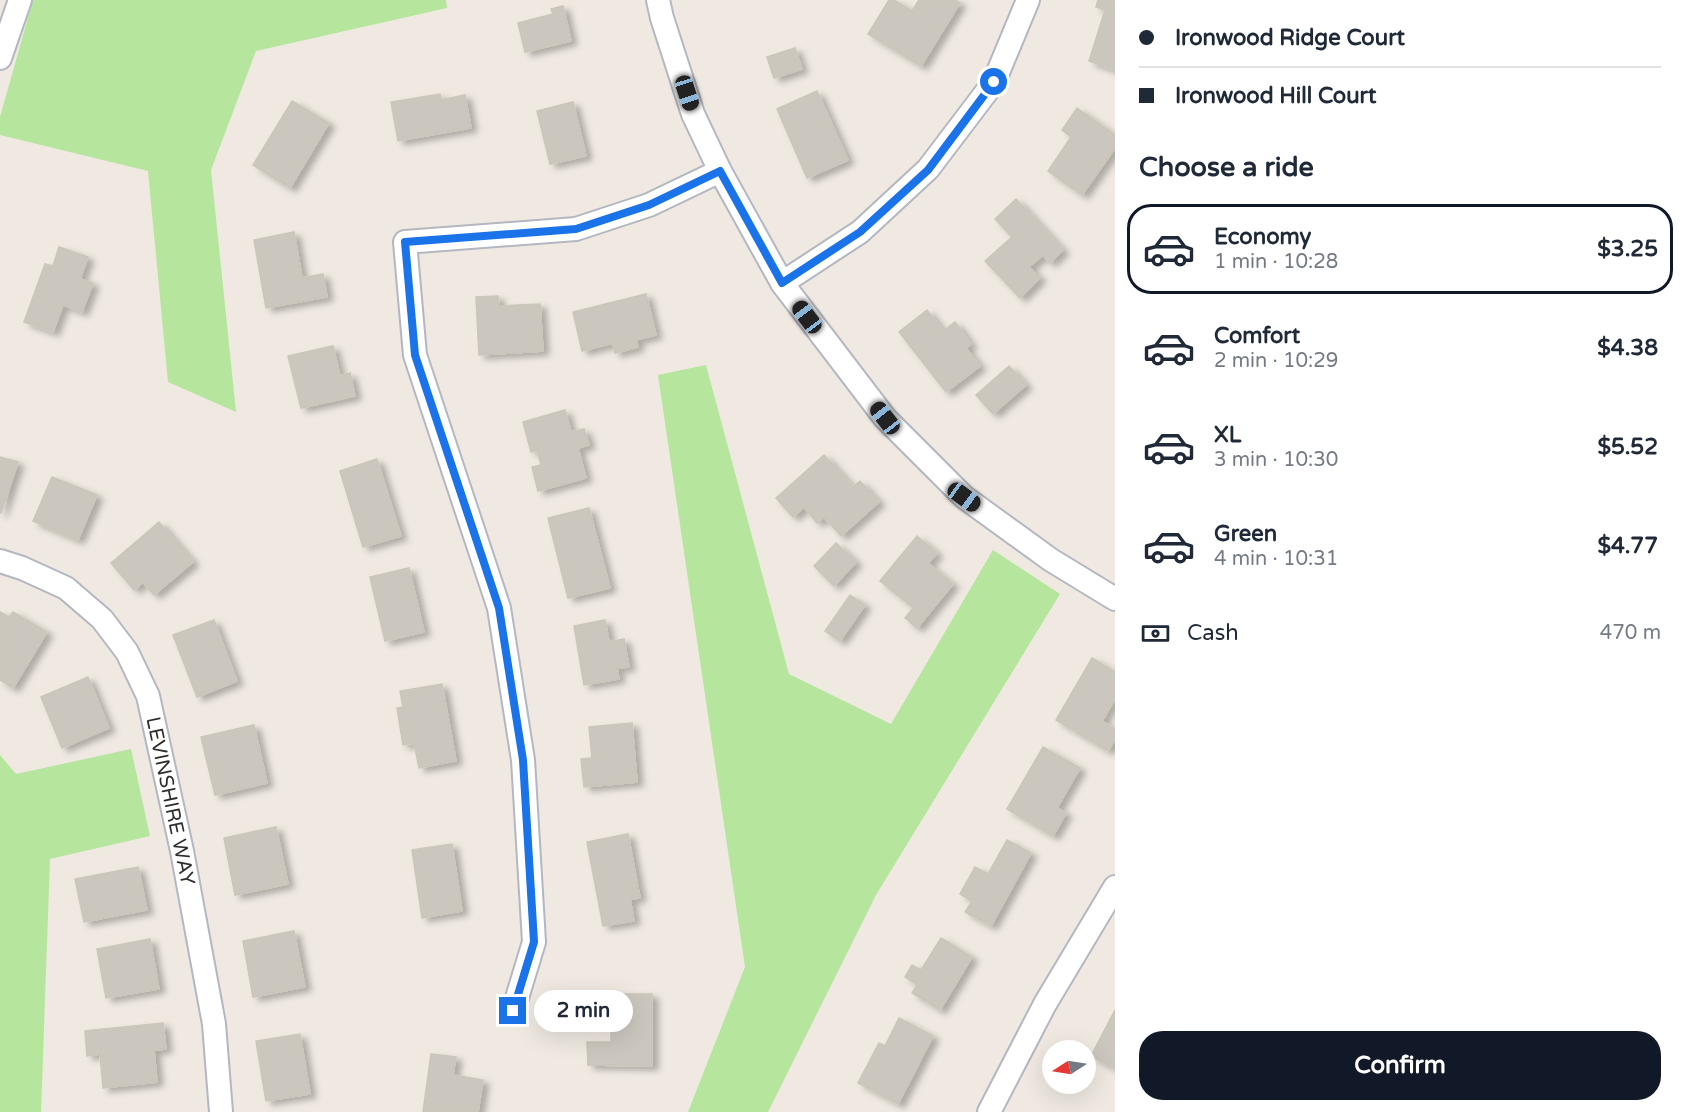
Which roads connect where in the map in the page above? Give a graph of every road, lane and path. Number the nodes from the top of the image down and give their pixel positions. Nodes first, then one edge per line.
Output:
1 (20, 0) edge
2 (658, 0) edge
3 (1028, 0) edge
4 (0, 58) edge
5 (720, 171) junction
6 (782, 283) junction
7 (0, 561) edge
8 (1115, 599) edge
9 (1115, 887) edge
10 (513, 1011) dead end
11 (221, 1112) edge
12 (989, 1112) edge

1 - 4 street
2 - 5 street
3 - 6 street
5 - 6 street
5 - 10 street
6 - 8 street
7 - 11 street, LEVINSHIRE WAY
9 - 12 street

